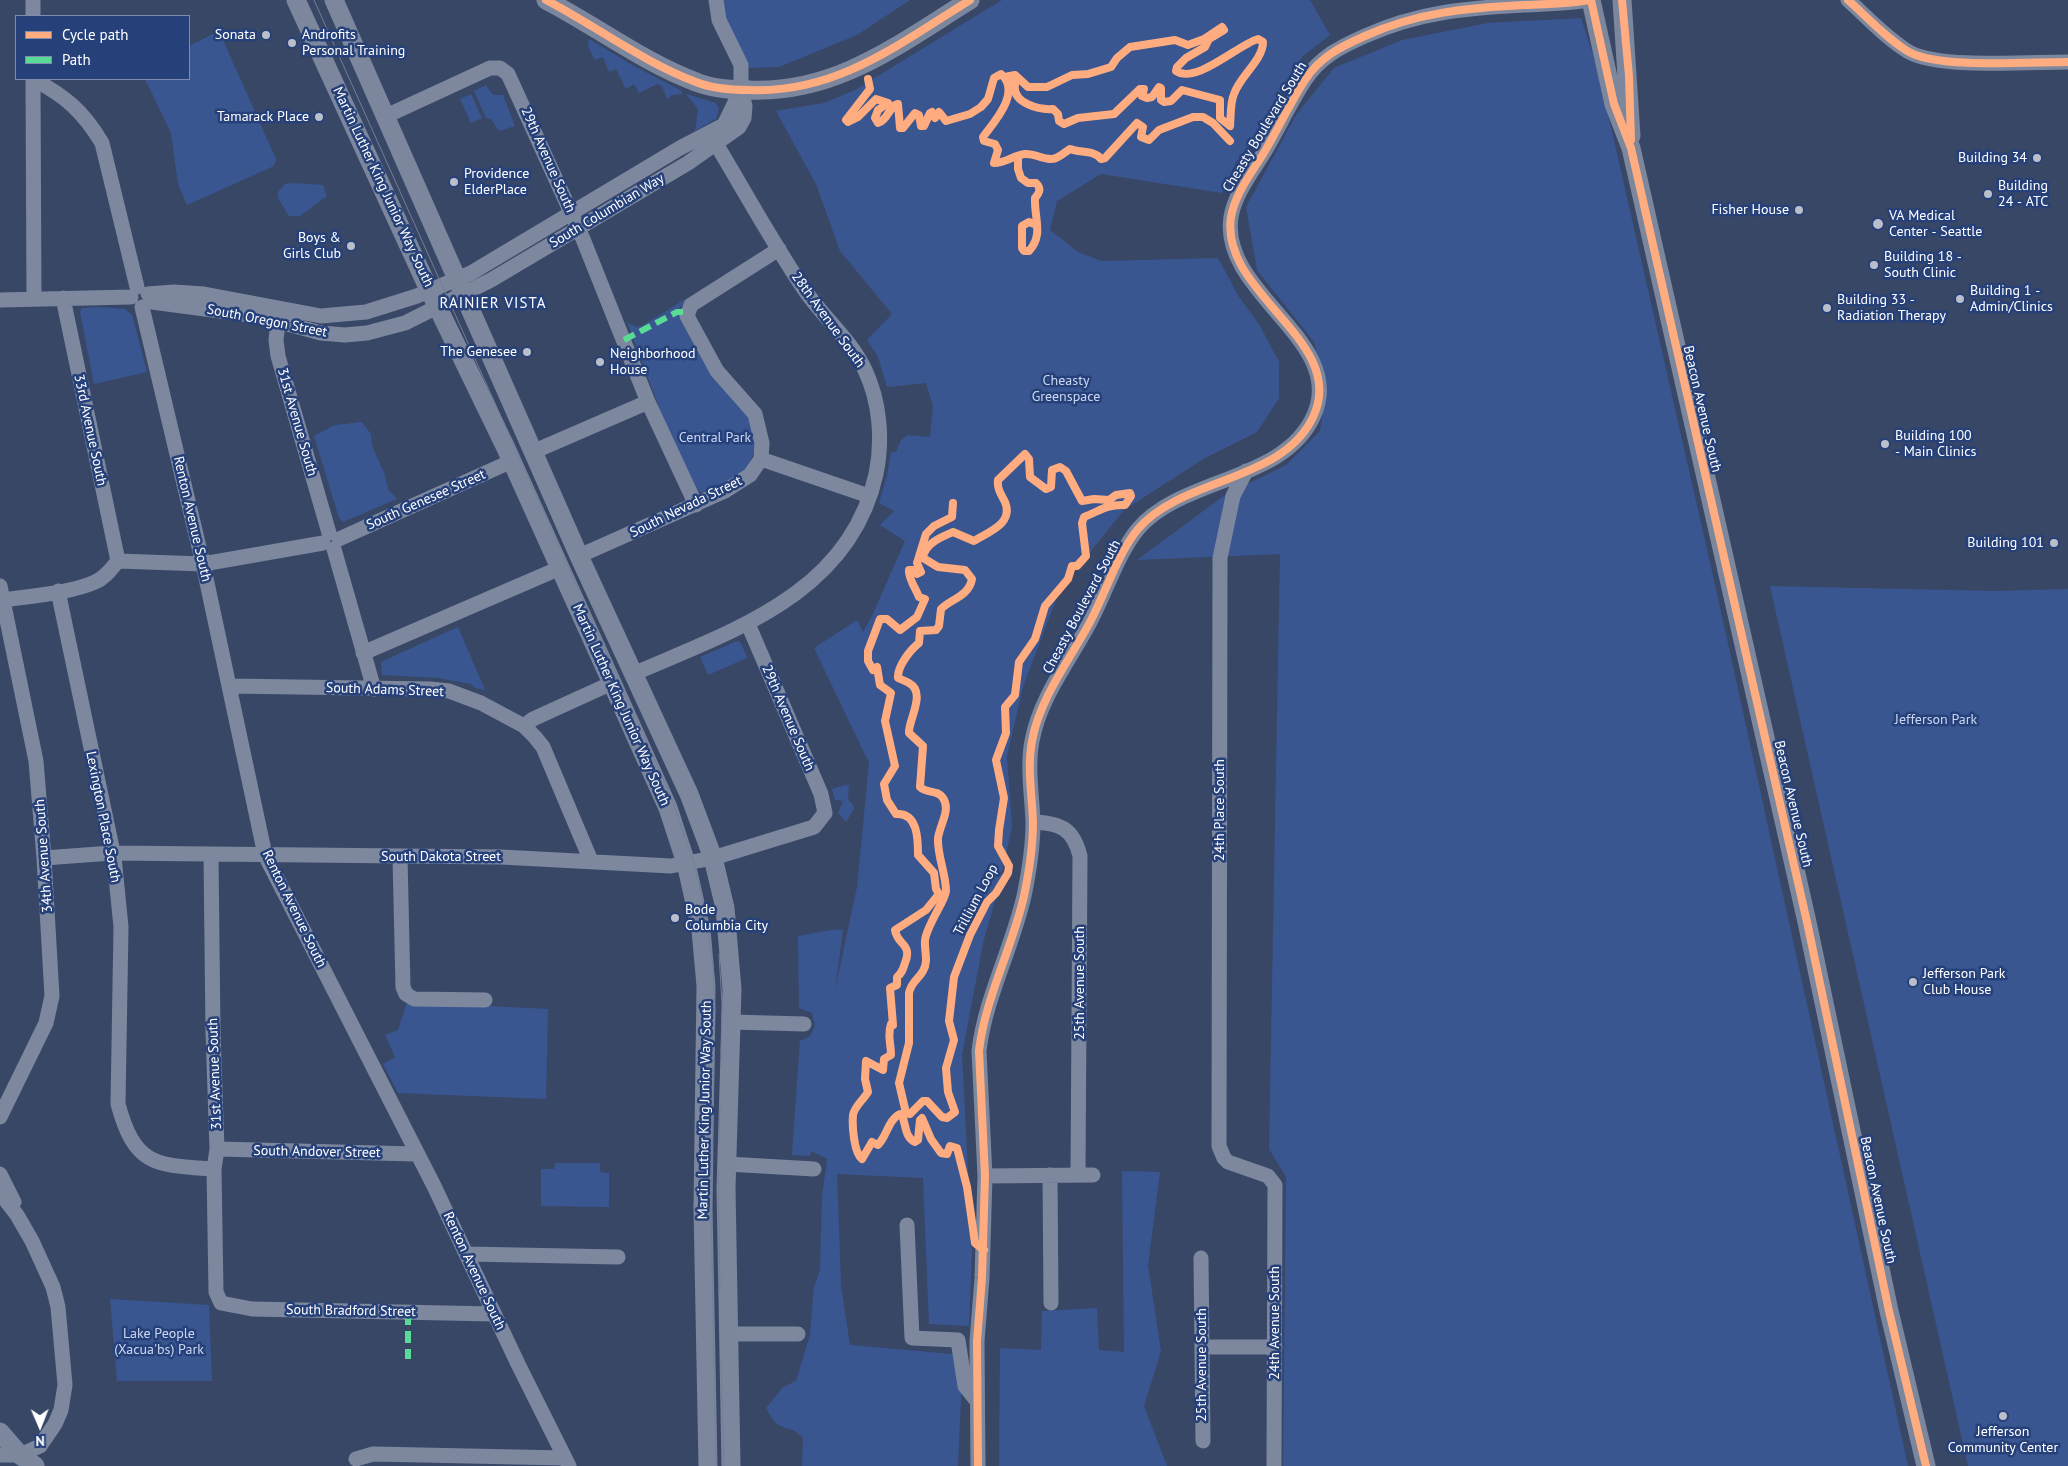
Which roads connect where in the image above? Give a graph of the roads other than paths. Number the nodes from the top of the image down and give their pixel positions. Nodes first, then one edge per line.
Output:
1 (33, 0) edge
2 (296, 0) edge
3 (334, 0) edge
4 (546, 0) edge
5 (716, 0) edge
6 (970, 0) edge
7 (1590, 0) edge
8 (1622, 0) edge
9 (1848, 0) edge
10 (33, 15) edge
11 (2068, 62) edge
12 (33, 80) edge
13 (35, 80) edge
14 (741, 90) junction
15 (386, 116) junction
16 (713, 139) junction
17 (1631, 148) junction
18 (571, 212) junction
19 (578, 228) junction
20 (779, 249) junction
21 (461, 286) junction
22 (142, 297) junction
23 (63, 298) junction
24 (34, 299) junction
25 (434, 299) junction
26 (0, 300) edge
27 (279, 316) junction
28 (648, 402) junction
29 (534, 451) junction
30 (761, 459) junction
31 (512, 461) junction
32 (1246, 471) junction
33 (869, 496) junction
34 (696, 505) junction
35 (331, 541) junction
36 (579, 556) junction
37 (118, 561) junction
38 (203, 564) junction
39 (560, 568) junction
40 (58, 591) junction
41 (1, 593) edge
42 (748, 624) junction
43 (362, 652) junction
44 (634, 674) junction
45 (612, 683) junction
46 (229, 686) junction
47 (374, 689) junction
48 (524, 726) junction
49 (825, 813) joint
50 (1033, 822) junction
51 (112, 853) junction
52 (211, 855) junction
53 (265, 855) junction
54 (400, 857) junction
55 (44, 858) junction
56 (713, 858) junction
57 (591, 861) junction
58 (686, 863) junction
59 (485, 1000) dead end
60 (732, 1022) junction
61 (804, 1024) dead end
62 (0, 1118) edge
63 (217, 1149) junction
64 (416, 1154) junction
65 (727, 1164) junction
66 (214, 1169) junction
67 (814, 1169) dead end
68 (0, 1174) edge
69 (1050, 1175) junction
70 (985, 1176) junction
71 (1273, 1180) joint
72 (0, 1193) edge
73 (18, 1215) junction
74 (907, 1225) dead end
75 (467, 1254) junction
76 (618, 1257) dead end
77 (1201, 1258) dead end
78 (216, 1292) joint
79 (1052, 1303) dead end
80 (494, 1314) junction
81 (729, 1334) junction
82 (798, 1334) dead end
83 (1202, 1347) junction
84 (1275, 1347) junction
85 (977, 1401) junction
86 (0, 1432) edge
87 (1203, 1441) dead end
88 (0, 1455) edge
89 (356, 1459) dead end
90 (28, 1460) edge
91 (567, 1462) edge
92 (708, 1466) edge
93 (731, 1466) edge
94 (978, 1466) edge
95 (1274, 1466) edge
96 (1926, 1466) edge

1 - 10 street
2 - 25 main road, Martin Luther King Junior Way South
3 - 15 main road, Martin Luther King Junior Way South
4 - 14 main road
5 - 14 street
6 - 14 main road
7 - 17 main road, Beacon Avenue South
7 - 32 street, Cheasty Boulevard South
8 - 17 main road, Beacon Avenue South
9 - 11 street
12 - 24 street
13 - 22 street, Renton Avenue South
14 - 16 street, South Columbian Way
15 - 18 street, 29th Avenue South
15 - 21 main road, Martin Luther King Junior Way South
16 - 18 street, South Columbian Way
16 - 19 street, South Columbian Way
16 - 20 street, 28th Avenue South
17 - 96 main road, Beacon Avenue South
18 - 19 street, 29th Avenue South
18 - 21 street, South Columbian Way
19 - 21 street, South Columbian Way
19 - 28 street, 29th Avenue South
20 - 30 street
20 - 33 street, 28th Avenue South
21 - 25 street, South Columbian Way
21 - 29 main road, Martin Luther King Junior Way South
22 - 23 street, South Oregon Street
22 - 27 street, South Oregon Street
22 - 38 street, Renton Avenue South
23 - 24 street, South Oregon Street
23 - 37 street, 33rd Avenue South
24 - 26 street, South Oregon Street
25 - 27 street, South Oregon Street
25 - 27 street, South Oregon Street
25 - 31 main road, Martin Luther King Junior Way South
27 - 35 street, 31st Avenue South
28 - 29 street
28 - 34 street, 29th Avenue South
29 - 36 main road, Martin Luther King Junior Way South
30 - 33 street
30 - 34 street, South Nevada Street
31 - 35 street, South Genesee Street
31 - 39 main road, Martin Luther King Junior Way South
32 - 50 street, Cheasty Boulevard South
32 - 71 street, 24th Place South
33 - 42 street
34 - 36 street, South Nevada Street
35 - 38 street, South Genesee Street
35 - 43 street, 31st Avenue South
36 - 44 main road, Martin Luther King Junior Way South
37 - 38 street, South Genesee Street
37 - 40 street
38 - 46 street, Renton Avenue South
39 - 43 street
39 - 45 main road, Martin Luther King Junior Way South
40 - 41 street
40 - 51 street, Lexington Place South
41 - 55 street, 34th Avenue South
42 - 44 street
42 - 49 street, 29th Avenue South
43 - 47 street, 31st Avenue South
44 - 56 main road, Martin Luther King Junior Way South
45 - 48 street
45 - 58 main road, Martin Luther King Junior Way South
46 - 47 street, South Adams Street
46 - 53 street, Renton Avenue South
47 - 48 street, South Adams Street
48 - 57 street, South Adams Street
49 - 56 street, South Dakota Street
50 - 69 street, 25th Avenue South
50 - 70 street, Cheasty Boulevard South
51 - 52 street, South Dakota Street
51 - 55 street, South Dakota Street
51 - 66 street, Lexington Place South
52 - 53 street, South Dakota Street
52 - 63 street, 31st Avenue South
53 - 54 street, South Dakota Street
53 - 64 street, Renton Avenue South
54 - 57 street, South Dakota Street
54 - 59 street
55 - 62 street, 34th Avenue South
56 - 58 street, South Dakota Street
56 - 60 main road, Martin Luther King Junior Way South
57 - 58 street, South Dakota Street
58 - 92 main road, Martin Luther King Junior Way South
60 - 61 street
60 - 65 main road, Martin Luther King Junior Way South
63 - 64 street, South Andover Street
63 - 66 street, 31st Avenue South
64 - 75 street, Renton Avenue South
65 - 67 street
65 - 81 main road, Martin Luther King Junior Way South
66 - 78 street, 31st Avenue South
68 - 73 street
69 - 70 street
69 - 79 street
70 - 85 street, Cheasty Boulevard South
71 - 84 street, 24th Avenue South
72 - 73 street
73 - 90 street
74 - 85 street
75 - 76 street
75 - 80 street, Renton Avenue South
77 - 83 street, 25th Avenue South
78 - 80 street, South Bradford Street
80 - 91 street, Renton Avenue South
81 - 82 street
81 - 93 main road, Martin Luther King Junior Way South
83 - 84 street
83 - 87 street, 25th Avenue South
84 - 95 street, 24th Avenue South
85 - 94 street, Cheasty Boulevard South
86 - 90 main road
88 - 90 street
89 - 91 street

